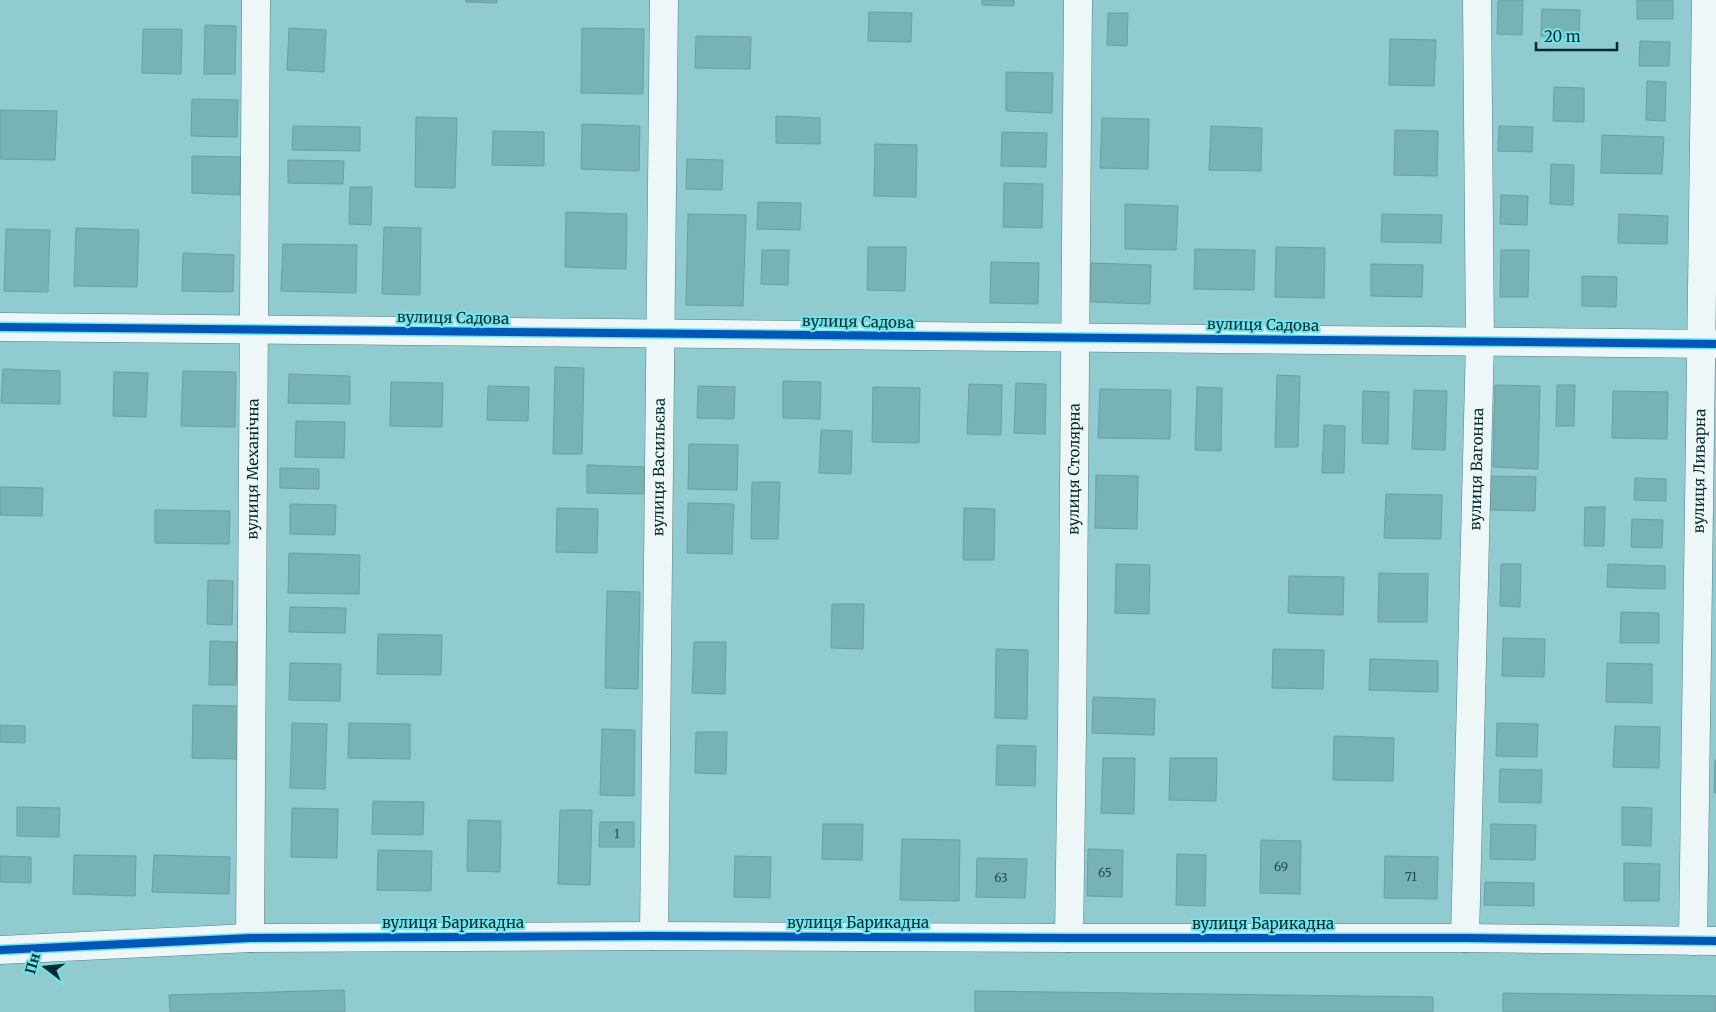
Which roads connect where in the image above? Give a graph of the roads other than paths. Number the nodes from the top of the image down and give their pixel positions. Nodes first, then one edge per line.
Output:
1 (256, 0) edge
2 (664, 0) edge
3 (1078, 0) edge
4 (1477, 0) edge
5 (1706, 0) edge
6 (0, 327) edge
7 (254, 330) junction
8 (660, 334) junction
9 (1075, 338) junction
10 (1480, 341) junction
11 (1709, 344) edge
12 (1707, 634) edge
13 (654, 936) junction
14 (250, 938) junction
15 (1069, 938) junction
16 (1465, 938) junction
17 (1704, 941) edge
18 (0, 950) edge

1 - 7 street, вулиця Механічна
2 - 8 street, вулиця Васильєва
3 - 9 street, вулиця Столярна
4 - 10 street, вулиця Вагонна
5 - 11 street, вулиця Ливарна
6 - 7 street, вулиця Садова
7 - 8 street, вулиця Садова
7 - 14 street, вулиця Механічна
8 - 9 street, вулиця Садова
8 - 13 street, вулиця Васильєва
9 - 10 street, вулиця Садова
9 - 15 street, вулиця Столярна
10 - 11 street, вулиця Садова
10 - 16 street, вулиця Вагонна
11 - 12 street, вулиця Ливарна
12 - 17 street, вулиця Ливарна
13 - 14 street, вулиця Барикадна
13 - 15 street, вулиця Барикадна
14 - 18 street, вулиця Барикадна
15 - 16 street, вулиця Барикадна
16 - 17 street, вулиця Барикадна

